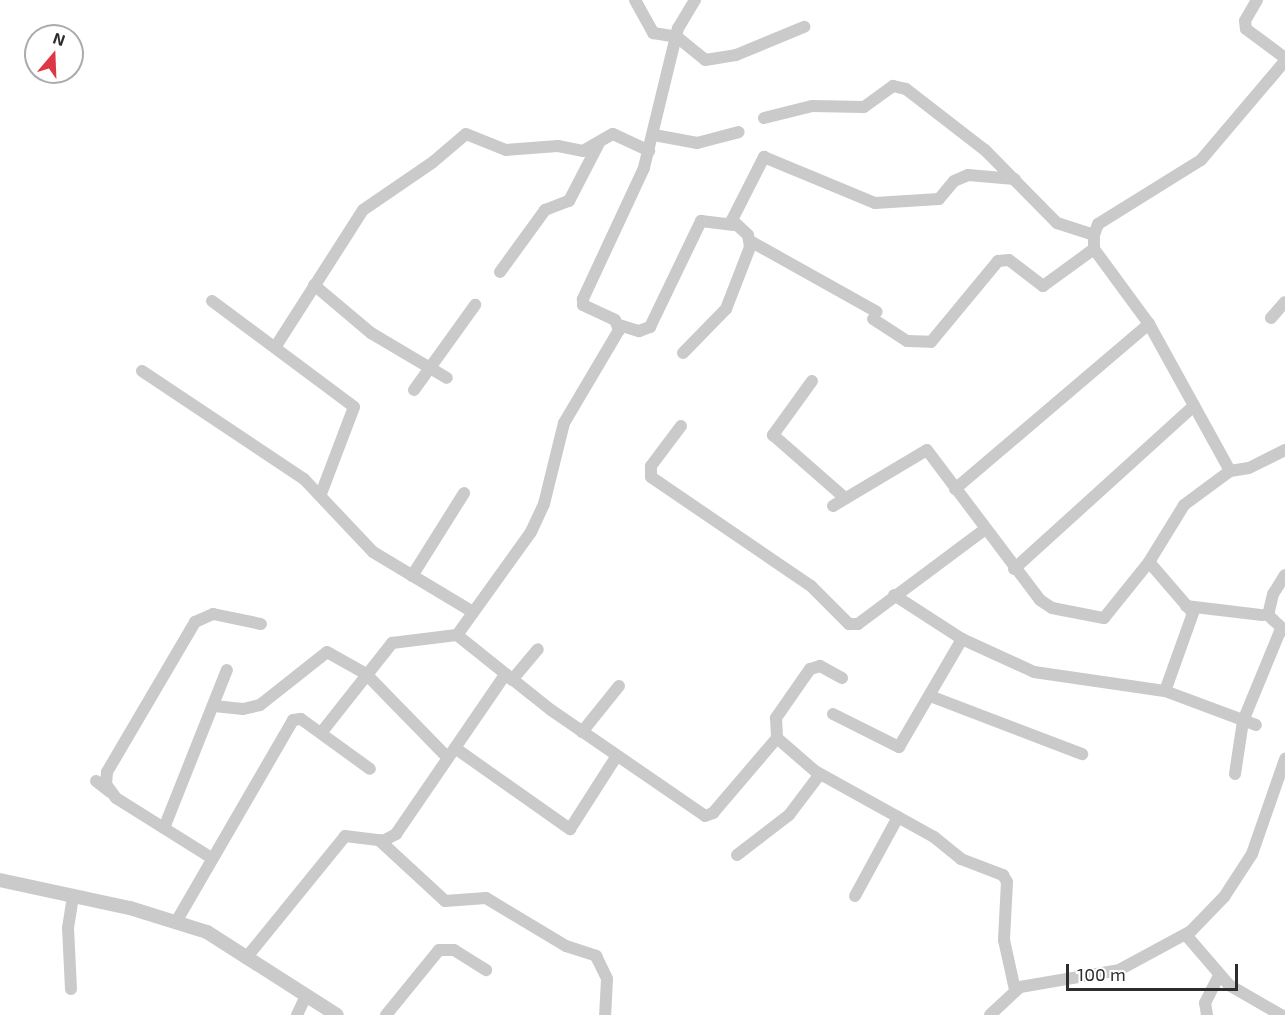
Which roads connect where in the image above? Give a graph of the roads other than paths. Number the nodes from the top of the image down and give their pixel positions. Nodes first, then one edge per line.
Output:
1 (635, 0) edge
2 (695, 0) edge
3 (1257, 0) edge
4 (804, 27) dead end
5 (676, 42) junction
6 (1285, 60) edge
7 (764, 118) dead end
8 (655, 129) junction
9 (740, 132) dead end
10 (600, 141) junction
11 (649, 151) junction
12 (1015, 179) junction
13 (734, 225) junction
14 (1096, 229) junction
15 (750, 241) junction
16 (1094, 249) junction
17 (500, 272) dead end
18 (314, 285) junction
19 (213, 301) dead end
20 (1285, 302) edge
21 (475, 305) dead end
22 (1271, 318) dead end
23 (1149, 324) junction
24 (619, 325) junction
25 (276, 346) junction
26 (683, 353) dead end
27 (431, 369) junction
28 (142, 371) dead end
29 (447, 378) dead end
30 (812, 381) dead end
31 (414, 390) dead end
32 (1194, 406) junction
33 (681, 426) dead end
34 (1285, 450) edge
35 (1238, 470) junction
36 (955, 489) junction
37 (464, 493) dead end
38 (321, 494) junction
39 (845, 498) junction
40 (833, 506) dead end
41 (984, 530) junction
42 (1149, 562) junction
43 (1014, 568) junction
44 (1285, 575) edge
45 (412, 576) junction
46 (894, 595) junction
47 (1186, 605) junction
48 (1265, 611) junction
49 (473, 612) junction
50 (261, 624) dead end
51 (1283, 630) edge
52 (457, 635) junction
53 (962, 639) junction
54 (538, 649) dead end
55 (227, 670) dead end
56 (366, 674) junction
57 (508, 677) junction
58 (842, 678) dead end
59 (619, 686) dead end
60 (1165, 691) junction
61 (930, 696) junction
62 (214, 706) junction
63 (833, 714) dead end
64 (1243, 721) junction
65 (1256, 725) dead end
66 (582, 732) junction
67 (321, 733) junction
68 (777, 738) junction
69 (451, 753) junction
70 (1082, 754) dead end
71 (616, 757) junction
72 (1285, 759) edge
73 (370, 769) dead end
74 (820, 774) junction
75 (1236, 774) dead end
76 (96, 781) dead end
77 (110, 792) junction
78 (897, 817) junction
79 (164, 828) junction
80 (379, 840) junction
81 (737, 855) dead end
82 (210, 856) junction
83 (0, 880) edge
84 (73, 895) junction
85 (855, 896) dead end
86 (176, 922) junction
87 (1186, 935) junction
88 (246, 958) junction
89 (486, 970) dead end
90 (1219, 976) junction
91 (71, 989) dead end
92 (1015, 990) junction
93 (306, 996) junction
94 (297, 1015) edge
95 (337, 1015) edge
96 (386, 1015) edge
97 (605, 1015) edge
98 (990, 1015) edge
99 (1207, 1015) edge
100 (1281, 1015) edge

1 - 5 street
2 - 5 street
3 - 6 street
4 - 5 street
5 - 8 street
6 - 14 street
7 - 12 street
8 - 9 street
8 - 11 street
10 - 11 street
10 - 17 street
10 - 18 street
11 - 24 street
12 - 13 street
12 - 14 street
13 - 15 street
13 - 24 street
14 - 16 street
15 - 16 street
15 - 26 street
16 - 23 street
18 - 25 street
18 - 27 street
19 - 25 street
20 - 22 street
21 - 27 street
23 - 32 street
23 - 36 street
24 - 49 street
25 - 38 street
27 - 29 street
27 - 31 street
28 - 38 street
30 - 39 street
32 - 35 street
32 - 43 street
33 - 46 street
34 - 35 street
35 - 42 street
36 - 39 street
36 - 41 street
37 - 45 street
38 - 45 street
39 - 40 street
41 - 43 street
41 - 46 street
42 - 43 street
42 - 47 street
44 - 48 street
45 - 49 street
46 - 53 street
47 - 48 street
47 - 60 street
48 - 51 street
49 - 52 street
50 - 77 street
51 - 64 street
52 - 56 street
52 - 57 street
53 - 60 street
53 - 61 street
54 - 57 street
55 - 62 street
56 - 62 street
56 - 67 street
56 - 69 street
57 - 66 street
57 - 69 street
58 - 68 street
59 - 66 street
60 - 64 street
61 - 63 street
61 - 70 street
62 - 79 street
64 - 65 street
64 - 75 street
66 - 71 street
67 - 73 street
67 - 82 street
68 - 71 street
68 - 74 street
69 - 71 street
69 - 80 street
72 - 87 street
74 - 78 street
74 - 81 street
76 - 77 street
77 - 79 street
78 - 85 street
78 - 92 street
79 - 82 street
80 - 88 street
80 - 97 street
82 - 86 street
83 - 84 street
84 - 86 street
84 - 91 street
86 - 88 street
87 - 90 street
87 - 92 street
88 - 93 street
89 - 96 street
90 - 99 street
90 - 100 street
92 - 98 street
93 - 94 street
93 - 95 street

